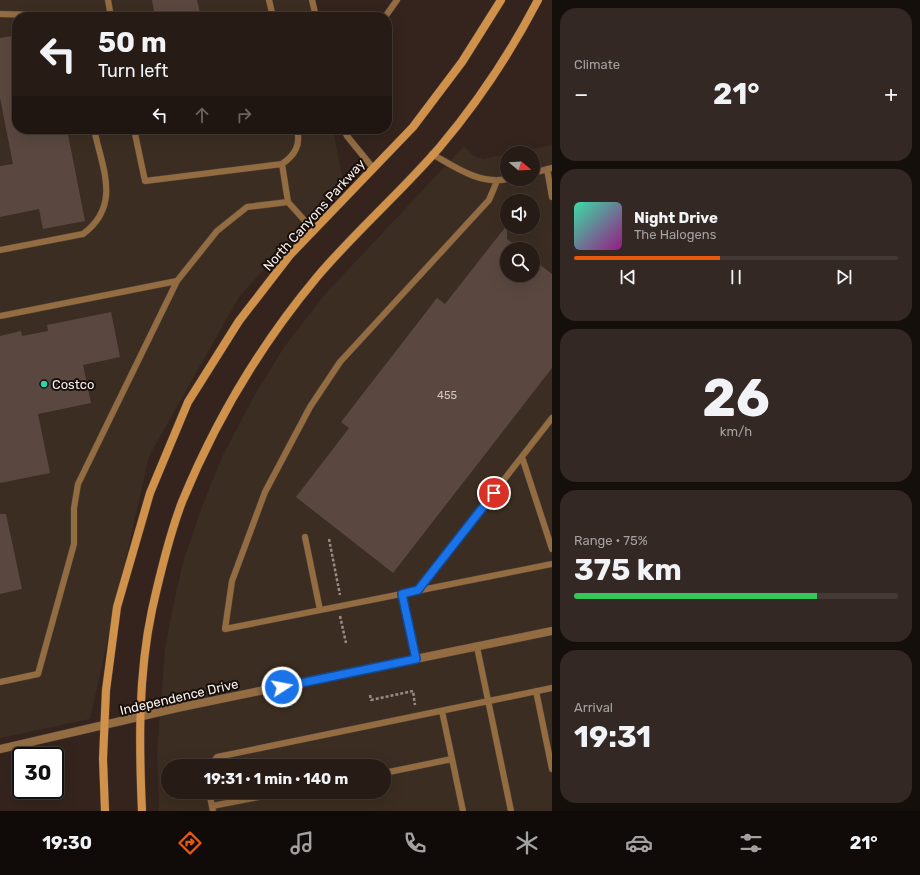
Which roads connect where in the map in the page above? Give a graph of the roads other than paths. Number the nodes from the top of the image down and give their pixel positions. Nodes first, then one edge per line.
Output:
1 (108, 0) edge
2 (269, 0) edge
3 (312, 0) edge
4 (397, 0) edge
5 (501, 0) edge
6 (538, 0) edge
7 (110, 12) edge
8 (272, 12) edge
9 (315, 12) edge
10 (389, 12) edge
11 (0, 14) edge
12 (12, 14) edge
13 (95, 134) edge
14 (135, 134) edge
15 (298, 134) edge
16 (345, 134) edge
17 (432, 154) junction
18 (282, 164) junction
19 (373, 168) junction
20 (549, 169) edge
21 (500, 180) edge
22 (497, 181) junction
23 (552, 197) edge
24 (288, 202) junction
25 (314, 231) junction
26 (0, 250) edge
27 (177, 281) junction
28 (0, 316) edge
29 (552, 418) edge
30 (522, 457) junction
31 (305, 537) dead end
32 (552, 548) edge
33 (552, 564) edge
34 (418, 590) junction
35 (402, 594) junction
36 (320, 610) junction
37 (552, 631) edge
38 (477, 646) junction
39 (416, 659) junction
40 (0, 682) edge
41 (552, 688) edge
42 (536, 691) junction
43 (487, 701) junction
44 (442, 711) junction
45 (140, 717) junction
46 (105, 726) junction
47 (0, 749) edge
48 (215, 759) edge
49 (452, 759) junction
50 (552, 769) edge
51 (391, 772) edge
52 (210, 799) edge
53 (255, 799) edge
54 (212, 809) edge
55 (105, 811) edge
56 (142, 811) edge
57 (463, 811) edge
58 (511, 811) edge

1 - 7 lane
2 - 8 lane
3 - 9 lane
4 - 10 lane
5 - 19 main road, North Canyons Parkway
6 - 17 main road
11 - 12 lane
13 - 26 lane
14 - 18 lane
15 - 18 lane
16 - 19 lane
17 - 22 lane
17 - 45 main road
18 - 24 lane
19 - 25 main road, North Canyons Parkway
20 - 23 lane
21 - 22 lane
22 - 36 lane
24 - 25 lane
24 - 27 lane
25 - 46 main road, North Canyons Parkway
27 - 28 lane
27 - 40 lane
29 - 30 lane
30 - 32 lane
30 - 34 lane
31 - 36 lane
33 - 34 lane
34 - 35 lane
35 - 36 lane
35 - 39 lane
37 - 38 street, Independence Drive
38 - 39 street, Independence Drive
38 - 43 lane
39 - 45 street, Independence Drive
41 - 42 lane
42 - 43 lane
42 - 50 lane
43 - 44 lane
43 - 58 lane
44 - 48 lane
44 - 49 lane
45 - 46 street, Independence Drive
45 - 56 main road
46 - 47 street, Independence Drive
46 - 55 main road, North Canyons Parkway
49 - 51 lane
49 - 57 lane
52 - 54 lane
53 - 54 lane

